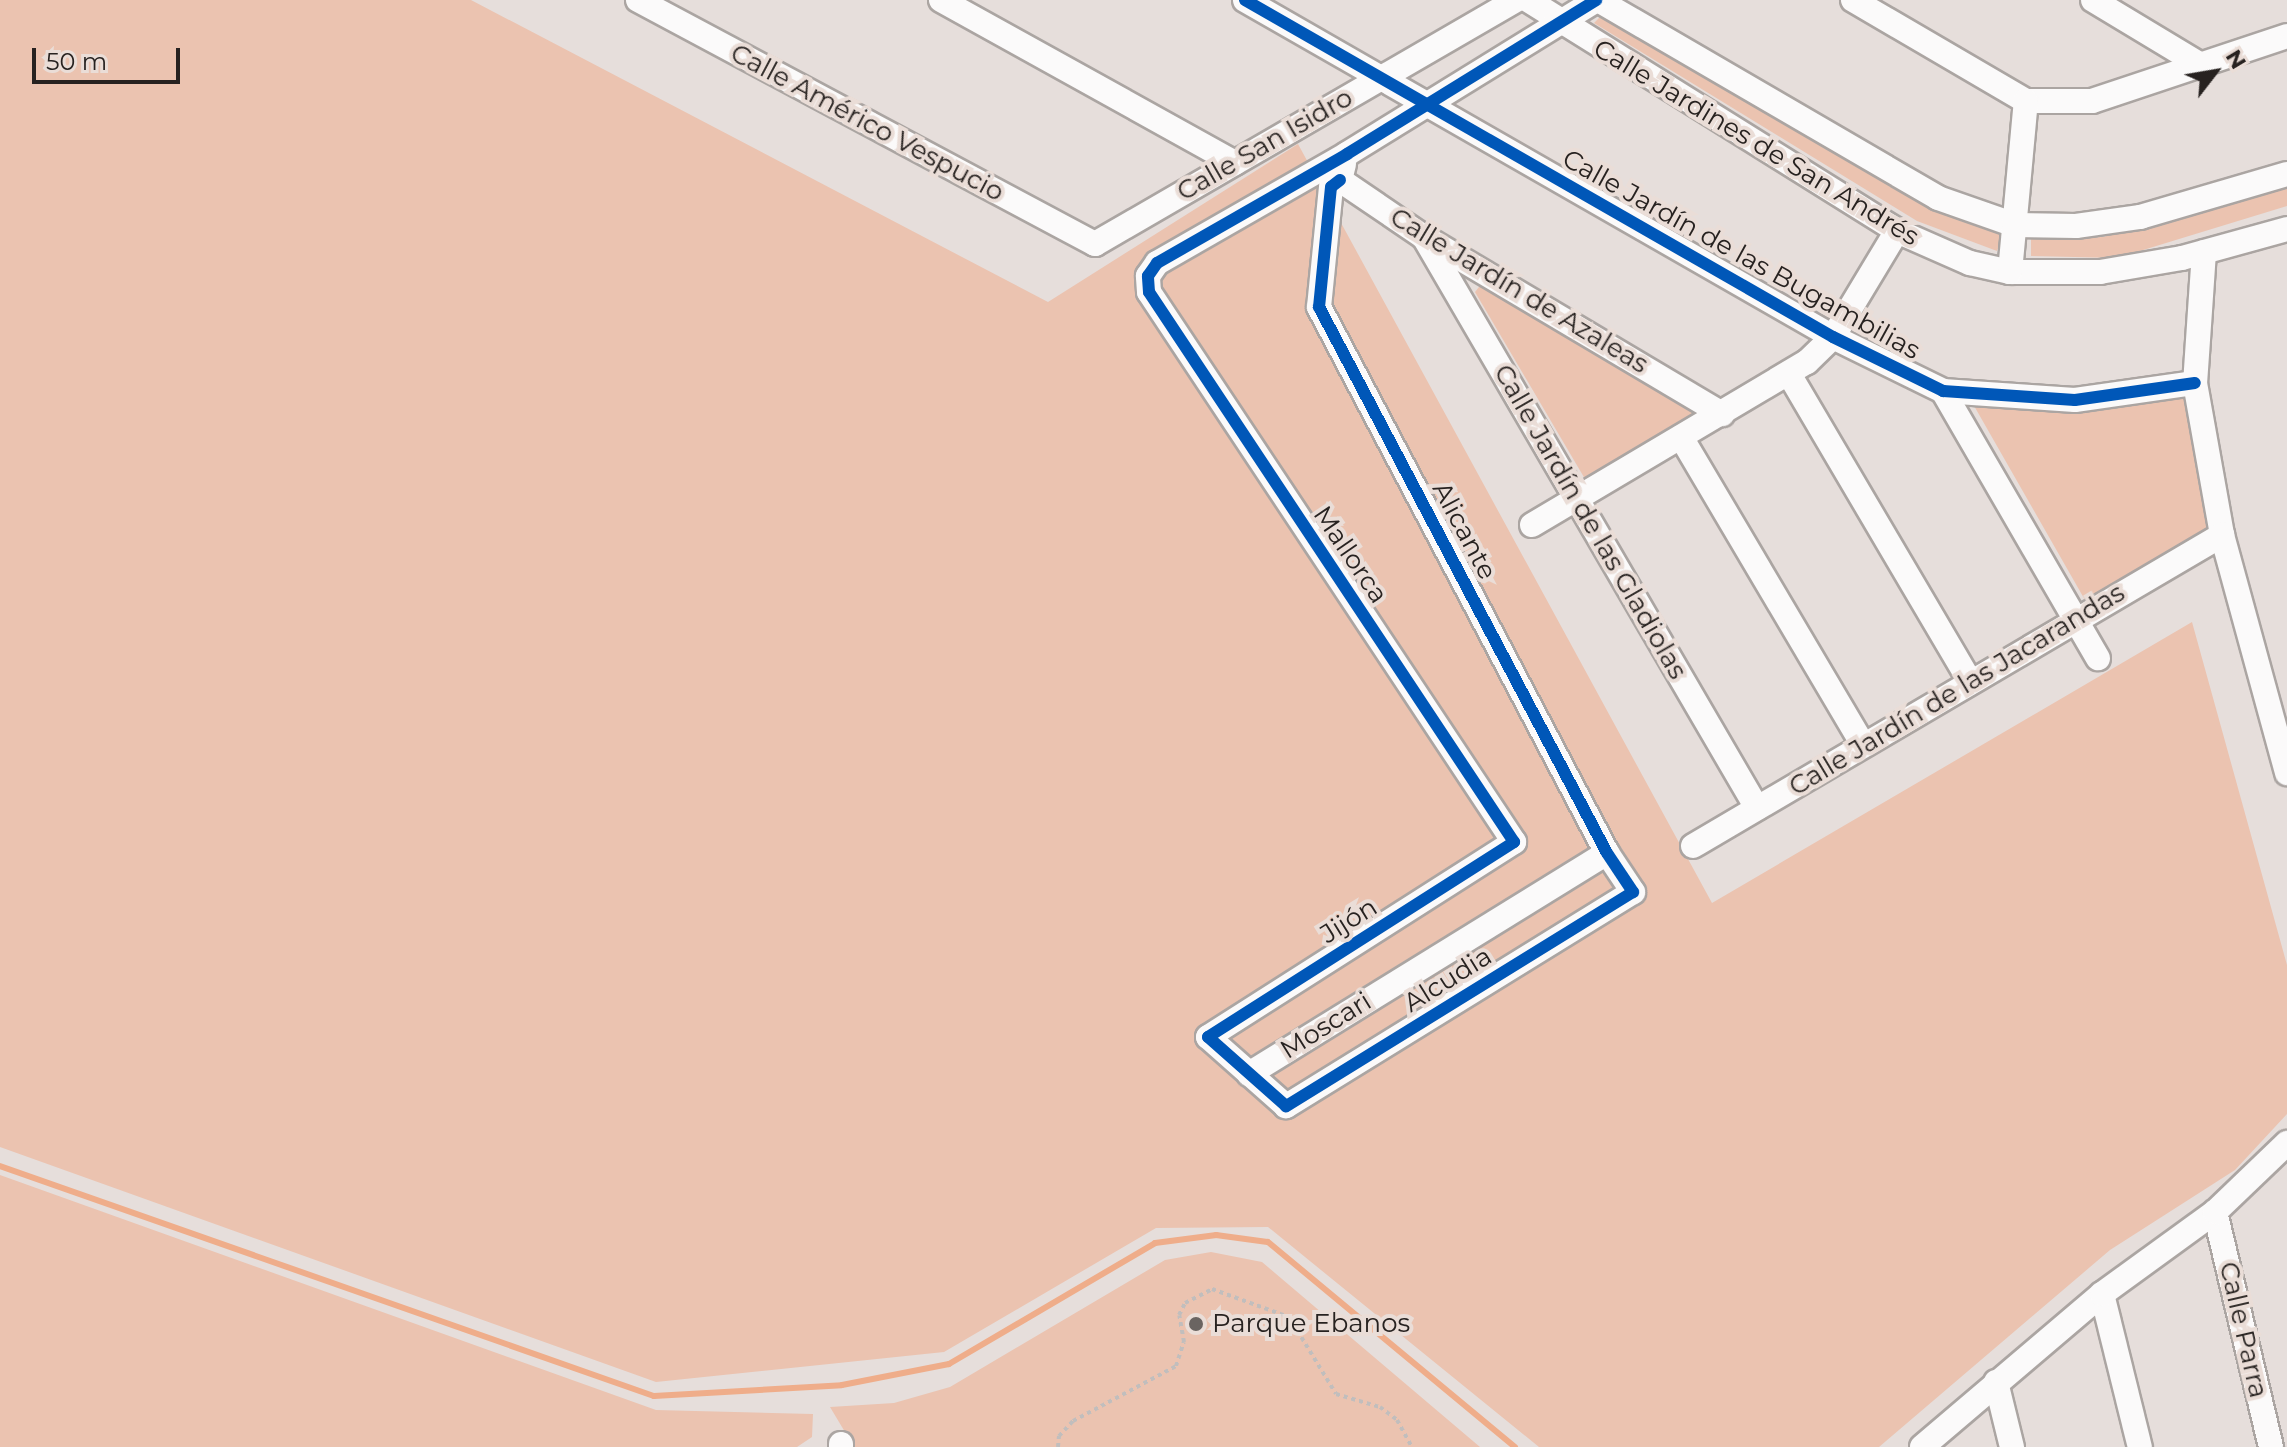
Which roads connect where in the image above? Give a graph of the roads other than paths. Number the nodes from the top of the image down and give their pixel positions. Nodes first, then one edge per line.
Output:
1 (638, 0) edge
2 (941, 0) edge
3 (1245, 0) edge
4 (1516, 0) edge
5 (1528, 0) edge
6 (1597, 0) edge
7 (1853, 0) edge
8 (2093, 0) edge
9 (1557, 23) junction
10 (2287, 36) edge
11 (2199, 64) junction
12 (1383, 76) junction
13 (2026, 101) junction
14 (1428, 102) junction
15 (1347, 154) junction
16 (1235, 163) junction
17 (2287, 174) edge
18 (1340, 180) junction
19 (2015, 225) junction
20 (2287, 229) edge
21 (1897, 231) junction
22 (1424, 237) junction
23 (1097, 244) joint
24 (2204, 252) junction
25 (2010, 272) junction
26 (1833, 337) junction
27 (1789, 374) junction
28 (2195, 383) junction
29 (1943, 391) junction
30 (1722, 414) junction
31 (1681, 437) junction
32 (1577, 499) junction
33 (1532, 525) dead end
34 (2222, 535) junction
35 (2075, 618) junction
36 (2098, 658) dead end
37 (1970, 681) junction
38 (1863, 745) junction
39 (2287, 773) edge
40 (1757, 808) junction
41 (1514, 842) joint
42 (1693, 846) dead end
43 (1607, 853) junction
44 (1633, 892) joint
45 (1249, 1074) junction
46 (2287, 1143) edge
47 (2215, 1212) junction
48 (2102, 1294) junction
49 (1996, 1382) junction
50 (1922, 1447) edge
51 (2012, 1447) edge
52 (2140, 1447) edge
53 (2271, 1447) edge

1 - 23 street, Calle Américo Vespucio
2 - 16 street
3 - 12 street, Calle Jardín de las Bugambilias
4 - 12 street, Calle San Isidro
5 - 9 street, Calle Jardines de San Andrés
6 - 9 street
6 - 19 street, Calle Jardines de San Andrés
7 - 13 street
8 - 11 street
9 - 14 street
9 - 21 street, Calle Jardines de San Andrés
10 - 11 street
11 - 13 street
12 - 14 street, Calle Jardín de las Bugambilias
12 - 16 street, Calle San Isidro
13 - 19 street
14 - 15 street
14 - 26 street, Calle Jardín de las Bugambilias
15 - 18 street
15 - 41 street, Mallorca
16 - 23 street, Calle San Isidro
17 - 19 street, Calle Jardines de San Andrés
18 - 22 street, Calle Jardín de Azaleas
18 - 43 street, Alicante
19 - 25 street
20 - 24 street, Calle Jardines de San Andrés
21 - 25 street, Calle Jardines de San Andrés
21 - 26 street
22 - 30 street, Calle Jardín de Azaleas
22 - 32 street, Calle Jardín de las Gladiolas
24 - 25 street, Calle Jardines de San Andrés
24 - 28 street
26 - 27 street
26 - 29 street, Calle Jardín de las Bugambilias
27 - 30 street
27 - 37 street
28 - 29 street, Calle Jardín de las Bugambilias
28 - 34 street
29 - 35 street
30 - 31 street
31 - 32 street
31 - 38 street
32 - 33 street
32 - 40 street, Calle Jardín de las Gladiolas
34 - 35 street, Calle Jardín de las Jacarandas
34 - 39 street
35 - 36 street
35 - 37 street, Calle Jardín de las Jacarandas
37 - 38 street, Calle Jardín de las Jacarandas
38 - 40 street, Calle Jardín de las Jacarandas
40 - 42 street, Calle Jardín de las Jacarandas
41 - 45 street, Jijón
43 - 44 street, Alicante
43 - 45 street, Moscari
44 - 45 street, Alcudia
46 - 47 street
47 - 48 street
47 - 53 street, Calle Parra
48 - 49 street
48 - 52 street
49 - 50 street
49 - 51 street

